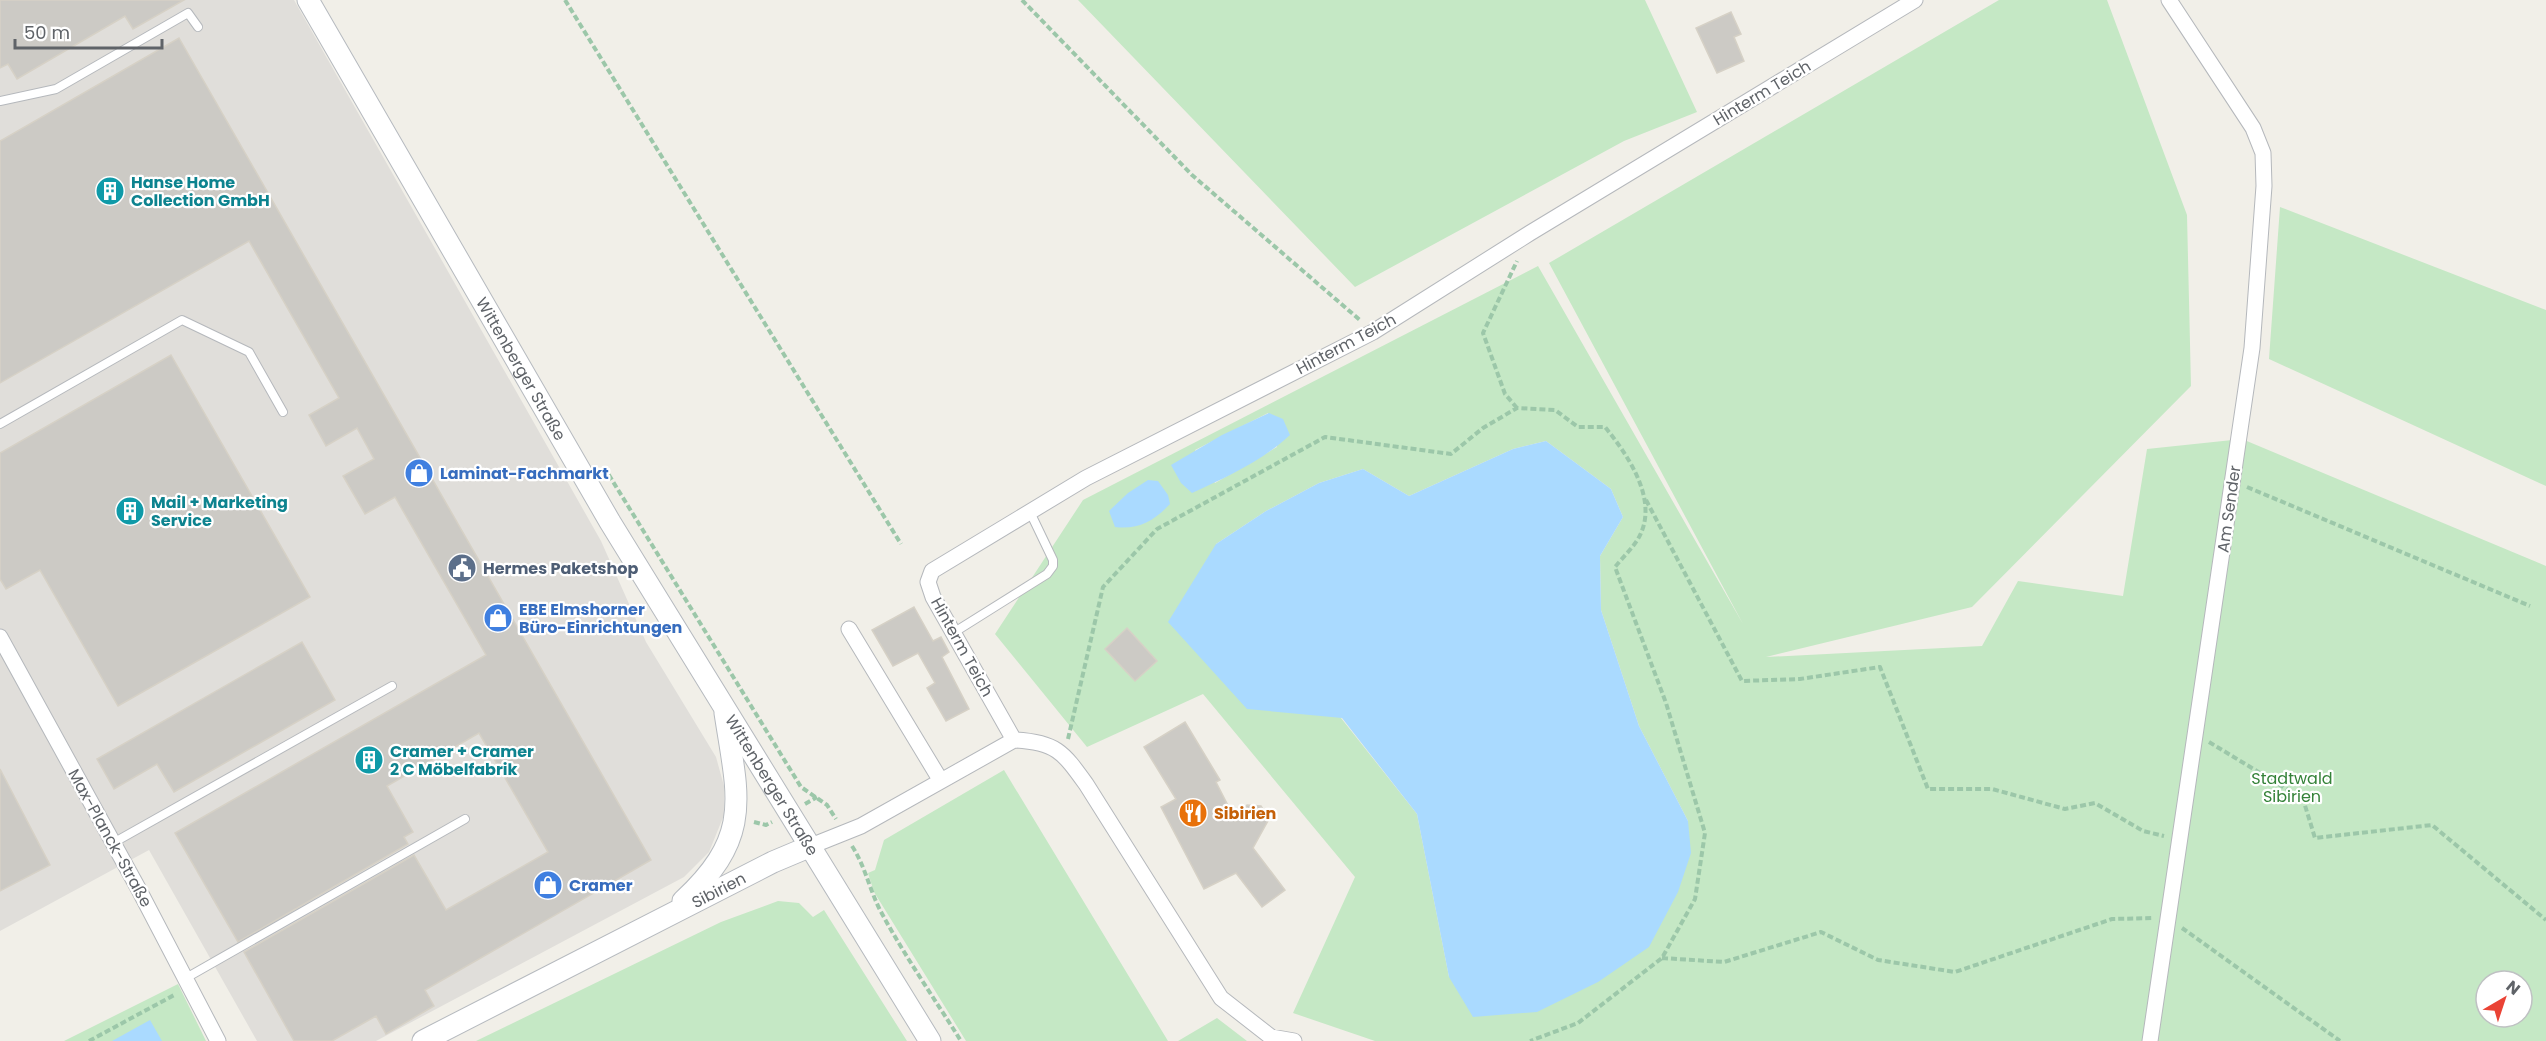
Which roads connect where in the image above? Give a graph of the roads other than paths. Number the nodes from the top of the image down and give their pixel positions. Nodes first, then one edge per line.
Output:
1 (308, 0) edge
2 (1915, 0) edge
3 (2169, 0) edge
4 (198, 27) dead end
5 (0, 101) edge
6 (283, 412) dead end
7 (0, 424) edge
8 (1030, 512) junction
9 (849, 629) dead end
10 (953, 633) junction
11 (0, 637) edge
12 (392, 686) dead end
13 (724, 704) junction
14 (1014, 740) junction
15 (941, 781) junction
16 (465, 819) dead end
17 (113, 843) junction
18 (811, 846) junction
19 (668, 915) junction
20 (188, 982) junction
21 (218, 1041) edge
22 (423, 1041) edge
23 (930, 1041) edge
24 (1294, 1041) edge
25 (2150, 1041) edge

1 - 13 main road, Wittenberger Straße
2 - 8 street, Hinterm Teich
3 - 25 street, Am Sender
4 - 5 lane
6 - 7 lane
8 - 10 lane
8 - 10 street, Hinterm Teich
9 - 15 street
10 - 14 street, Hinterm Teich
11 - 17 street, Max-Planck-Straße
12 - 17 lane
13 - 18 main road, Wittenberger Straße
13 - 19 main road
14 - 15 street, Sibirien
14 - 24 street
15 - 18 street, Sibirien
16 - 20 lane
17 - 20 street, Max-Planck-Straße
18 - 19 main road, Sibirien
18 - 23 main road, Wittenberger Straße
19 - 22 main road, Sibirien
20 - 21 street, Max-Planck-Straße

